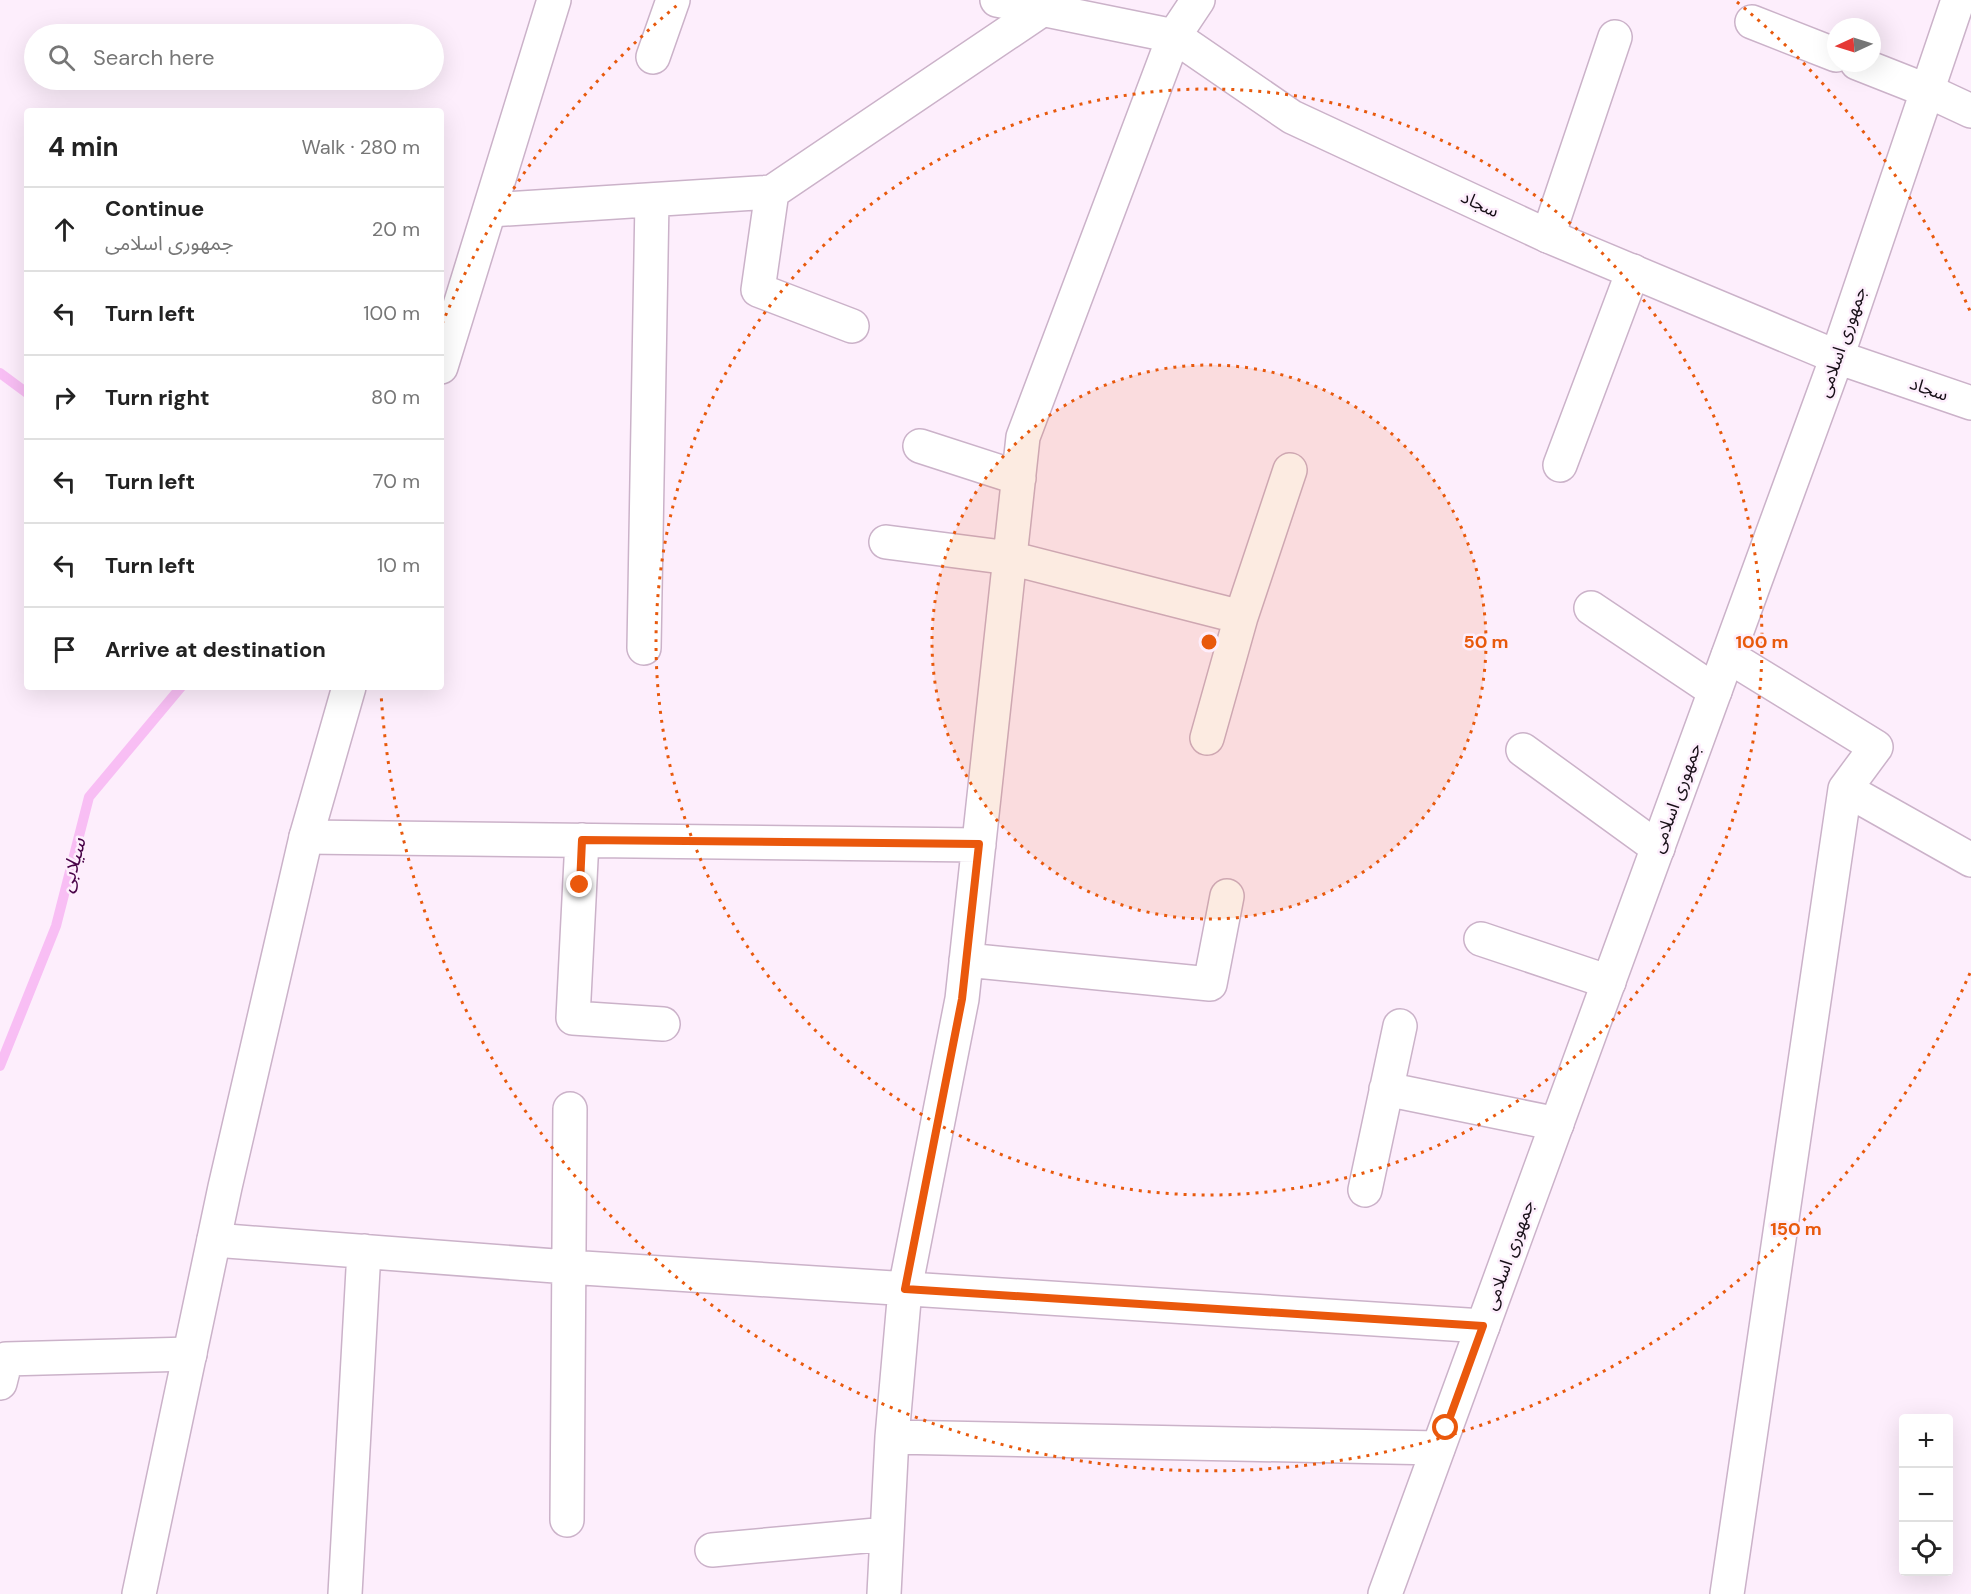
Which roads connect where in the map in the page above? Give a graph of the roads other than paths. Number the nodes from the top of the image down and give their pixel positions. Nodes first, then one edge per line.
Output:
1 (554, 0) edge
2 (673, 0) edge
3 (997, 0) edge
4 (1198, 0) edge
5 (1958, 0) edge
6 (1042, 9) junction
7 (1752, 22) dead end
8 (1174, 36) junction
9 (1614, 37) dead end
10 (1827, 51) edge
11 (653, 57) dead end
12 (1880, 72) edge
13 (1928, 91) junction
14 (1971, 111) edge
15 (772, 192) junction
16 (652, 200) junction
17 (490, 210) junction
18 (1548, 236) junction
19 (1633, 271) junction
20 (852, 326) dead end
21 (444, 357) edge
22 (1837, 357) junction
23 (1971, 403) edge
24 (920, 446) dead end
25 (1560, 465) dead end
26 (1290, 470) dead end
27 (1019, 478) junction
28 (886, 542) dead end
29 (1010, 558) junction
30 (1590, 608) dead end
31 (1241, 617) junction
32 (645, 648) dead end
33 (1728, 656) junction
34 (347, 690) edge
35 (1715, 691) junction
36 (1207, 738) dead end
37 (1523, 750) dead end
38 (1845, 789) junction
39 (306, 837) junction
40 (582, 840) junction
41 (979, 844) junction
42 (1658, 848) junction
43 (1971, 860) edge
44 (1227, 896) dead end
45 (1481, 939) dead end
46 (966, 960) junction
47 (1609, 982) junction
48 (663, 1024) dead end
49 (1400, 1026) dead end
50 (1386, 1089) junction
51 (570, 1109) dead end
52 (1557, 1124) junction
53 (1365, 1190) dead end
54 (214, 1240) junction
55 (364, 1251) junction
56 (568, 1267) junction
57 (905, 1289) junction
58 (1483, 1326) junction
59 (190, 1353) junction
60 (0, 1383) edge
61 (891, 1437) junction
62 (1438, 1449) junction
63 (567, 1520) dead end
64 (887, 1534) junction
65 (712, 1550) dead end
66 (139, 1594) edge
67 (345, 1594) edge
68 (884, 1594) edge
69 (1385, 1594) edge
70 (1727, 1594) edge

1 - 17 street
2 - 11 street
3 - 6 street, سجاد
4 - 8 street
5 - 13 street, جمهوری اسلامی
6 - 8 street, سجاد
6 - 15 street
7 - 10 street
8 - 18 street, سجاد
8 - 27 street
9 - 18 street
12 - 13 street
13 - 14 street
13 - 22 street, جمهوری اسلامی
15 - 16 street
15 - 20 street
16 - 17 street
16 - 32 street
17 - 21 street
18 - 19 street, سجاد
19 - 22 street, سجاد
19 - 25 street
22 - 23 street, سجاد
22 - 33 street, جمهوری اسلامی
24 - 27 street
26 - 31 street
27 - 29 street
28 - 29 street
29 - 31 street
29 - 41 street
30 - 35 street
31 - 36 street
33 - 35 street, جمهوری اسلامی
33 - 38 street
34 - 39 street
35 - 42 street, جمهوری اسلامی
37 - 42 street
38 - 43 street
38 - 70 street
39 - 40 street
39 - 54 street
40 - 41 street
40 - 48 street
41 - 46 street
42 - 47 street, جمهوری اسلامی
44 - 46 street
45 - 47 street
46 - 57 street
47 - 52 street, جمهوری اسلامی
49 - 50 street
50 - 52 street
50 - 53 street
51 - 56 street
52 - 58 street, جمهوری اسلامی
54 - 55 street
54 - 59 street
55 - 56 street
55 - 67 street
56 - 57 street
56 - 63 street
57 - 58 street
57 - 61 street
58 - 62 street, جمهوری اسلامی
59 - 60 street
59 - 66 street
61 - 62 street
61 - 64 street
62 - 69 street, جمهوری اسلامی
64 - 65 street
64 - 68 street

